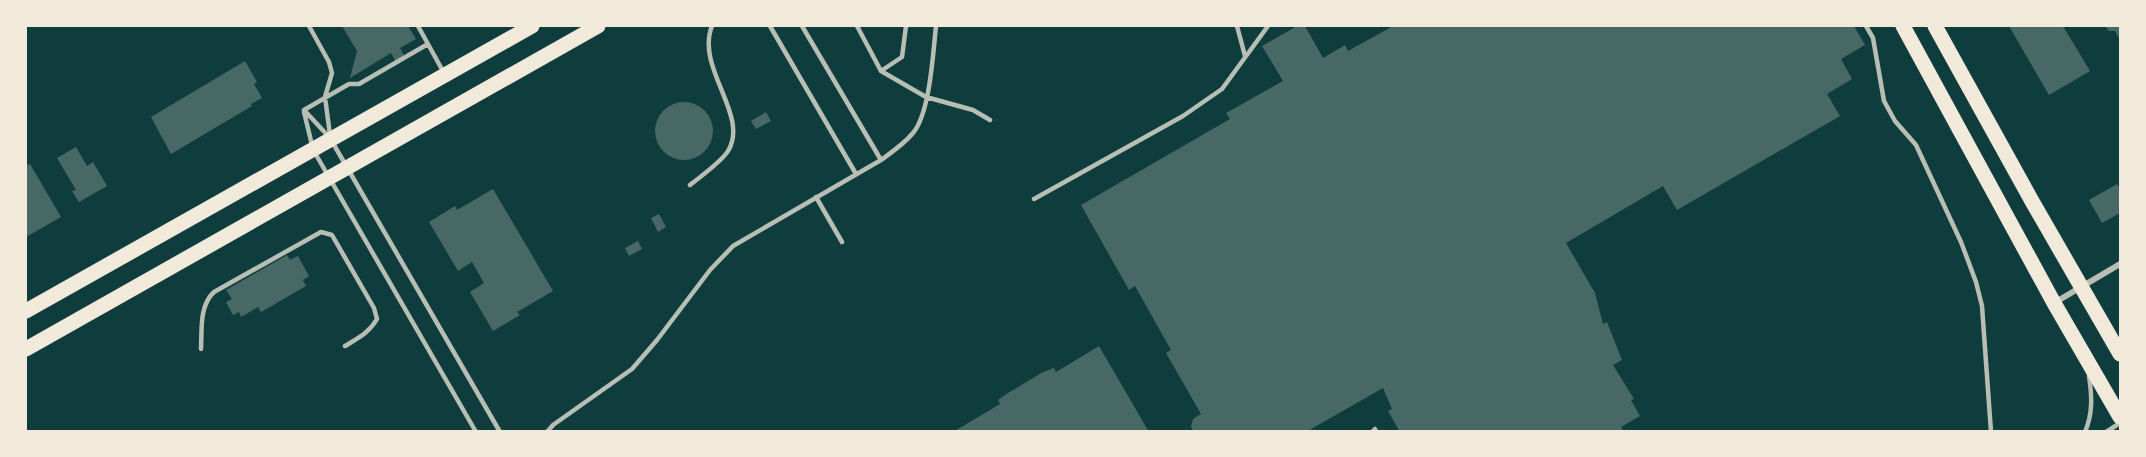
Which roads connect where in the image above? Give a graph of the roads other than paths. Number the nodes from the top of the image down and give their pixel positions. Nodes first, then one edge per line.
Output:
1 (309, 26) edge
2 (418, 26) edge
3 (532, 26) edge
4 (598, 26) edge
5 (712, 26) edge
6 (770, 26) edge
7 (802, 26) edge
8 (857, 26) edge
9 (906, 26) edge
10 (936, 26) edge
11 (1237, 26) edge
12 (1267, 26) edge
13 (1866, 26) edge
14 (1903, 26) edge
15 (1935, 26) edge
16 (428, 44) junction
17 (1245, 57) junction
18 (881, 72) junction
19 (445, 74) junction
20 (926, 97) junction
21 (325, 98) junction
22 (303, 110) junction
23 (990, 120) dead end
24 (330, 138) junction
25 (313, 148) junction
26 (881, 160) junction
27 (347, 167) junction
28 (856, 174) junction
29 (328, 177) junction
30 (690, 185) dead end
31 (816, 197) junction
32 (1035, 199) dead end
33 (842, 242) dead end
34 (2121, 264) edge
35 (2081, 287) junction
36 (2054, 303) junction
37 (26, 311) edge
38 (345, 346) dead end
39 (26, 349) edge
40 (201, 349) dead end
41 (2121, 354) edge
42 (2086, 358) junction
43 (2121, 417) edge
44 (2121, 423) edge
45 (553, 425) junction
46 (476, 432) edge
47 (500, 432) edge
48 (547, 432) edge
49 (556, 432) edge
50 (1991, 432) edge
51 (2085, 432) edge
52 (2106, 432) edge

1 - 21 lane
2 - 16 lane
3 - 19 main road
4 - 27 main road
5 - 30 lane
6 - 28 lane
7 - 26 lane
8 - 18 lane
9 - 18 lane
10 - 20 lane
11 - 17 lane
12 - 17 lane
13 - 50 lane
14 - 36 main road
15 - 35 main road
16 - 19 lane
16 - 21 lane
17 - 32 lane
18 - 20 lane
19 - 24 main road
20 - 23 lane
20 - 26 lane
21 - 22 lane
21 - 24 lane
22 - 24 lane
22 - 25 lane
24 - 25 main road
24 - 27 lane
25 - 29 lane
25 - 37 main road
26 - 28 lane
27 - 29 main road
27 - 47 lane
28 - 31 lane
29 - 39 main road
29 - 46 lane
31 - 33 lane
31 - 45 lane
34 - 35 street
35 - 36 street
35 - 41 main road
36 - 42 main road
38 - 40 lane
42 - 43 main road
42 - 51 lane
44 - 52 lane
45 - 48 lane
45 - 49 lane

